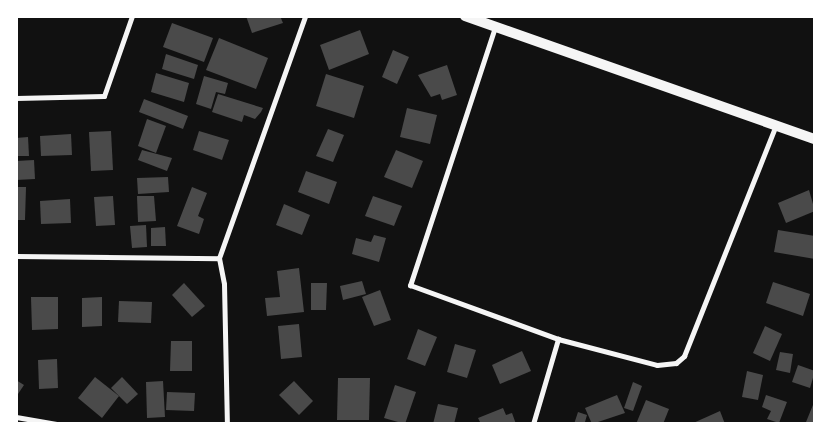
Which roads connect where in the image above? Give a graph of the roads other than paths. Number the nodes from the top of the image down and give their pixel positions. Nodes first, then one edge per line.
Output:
1 (132, 16) edge
2 (305, 16) edge
3 (465, 16) edge
4 (495, 27) junction
5 (16, 98) edge
6 (776, 125) junction
7 (815, 139) edge
8 (16, 256) edge
9 (219, 258) junction
10 (558, 339) junction
11 (16, 417) edge
12 (56, 424) edge
13 (228, 424) edge
14 (533, 424) edge

1 - 5 street
2 - 9 street
3 - 4 main road
4 - 6 main road
4 - 10 street
6 - 7 main road
6 - 10 street
8 - 9 street
9 - 13 street
10 - 14 street
11 - 12 street

